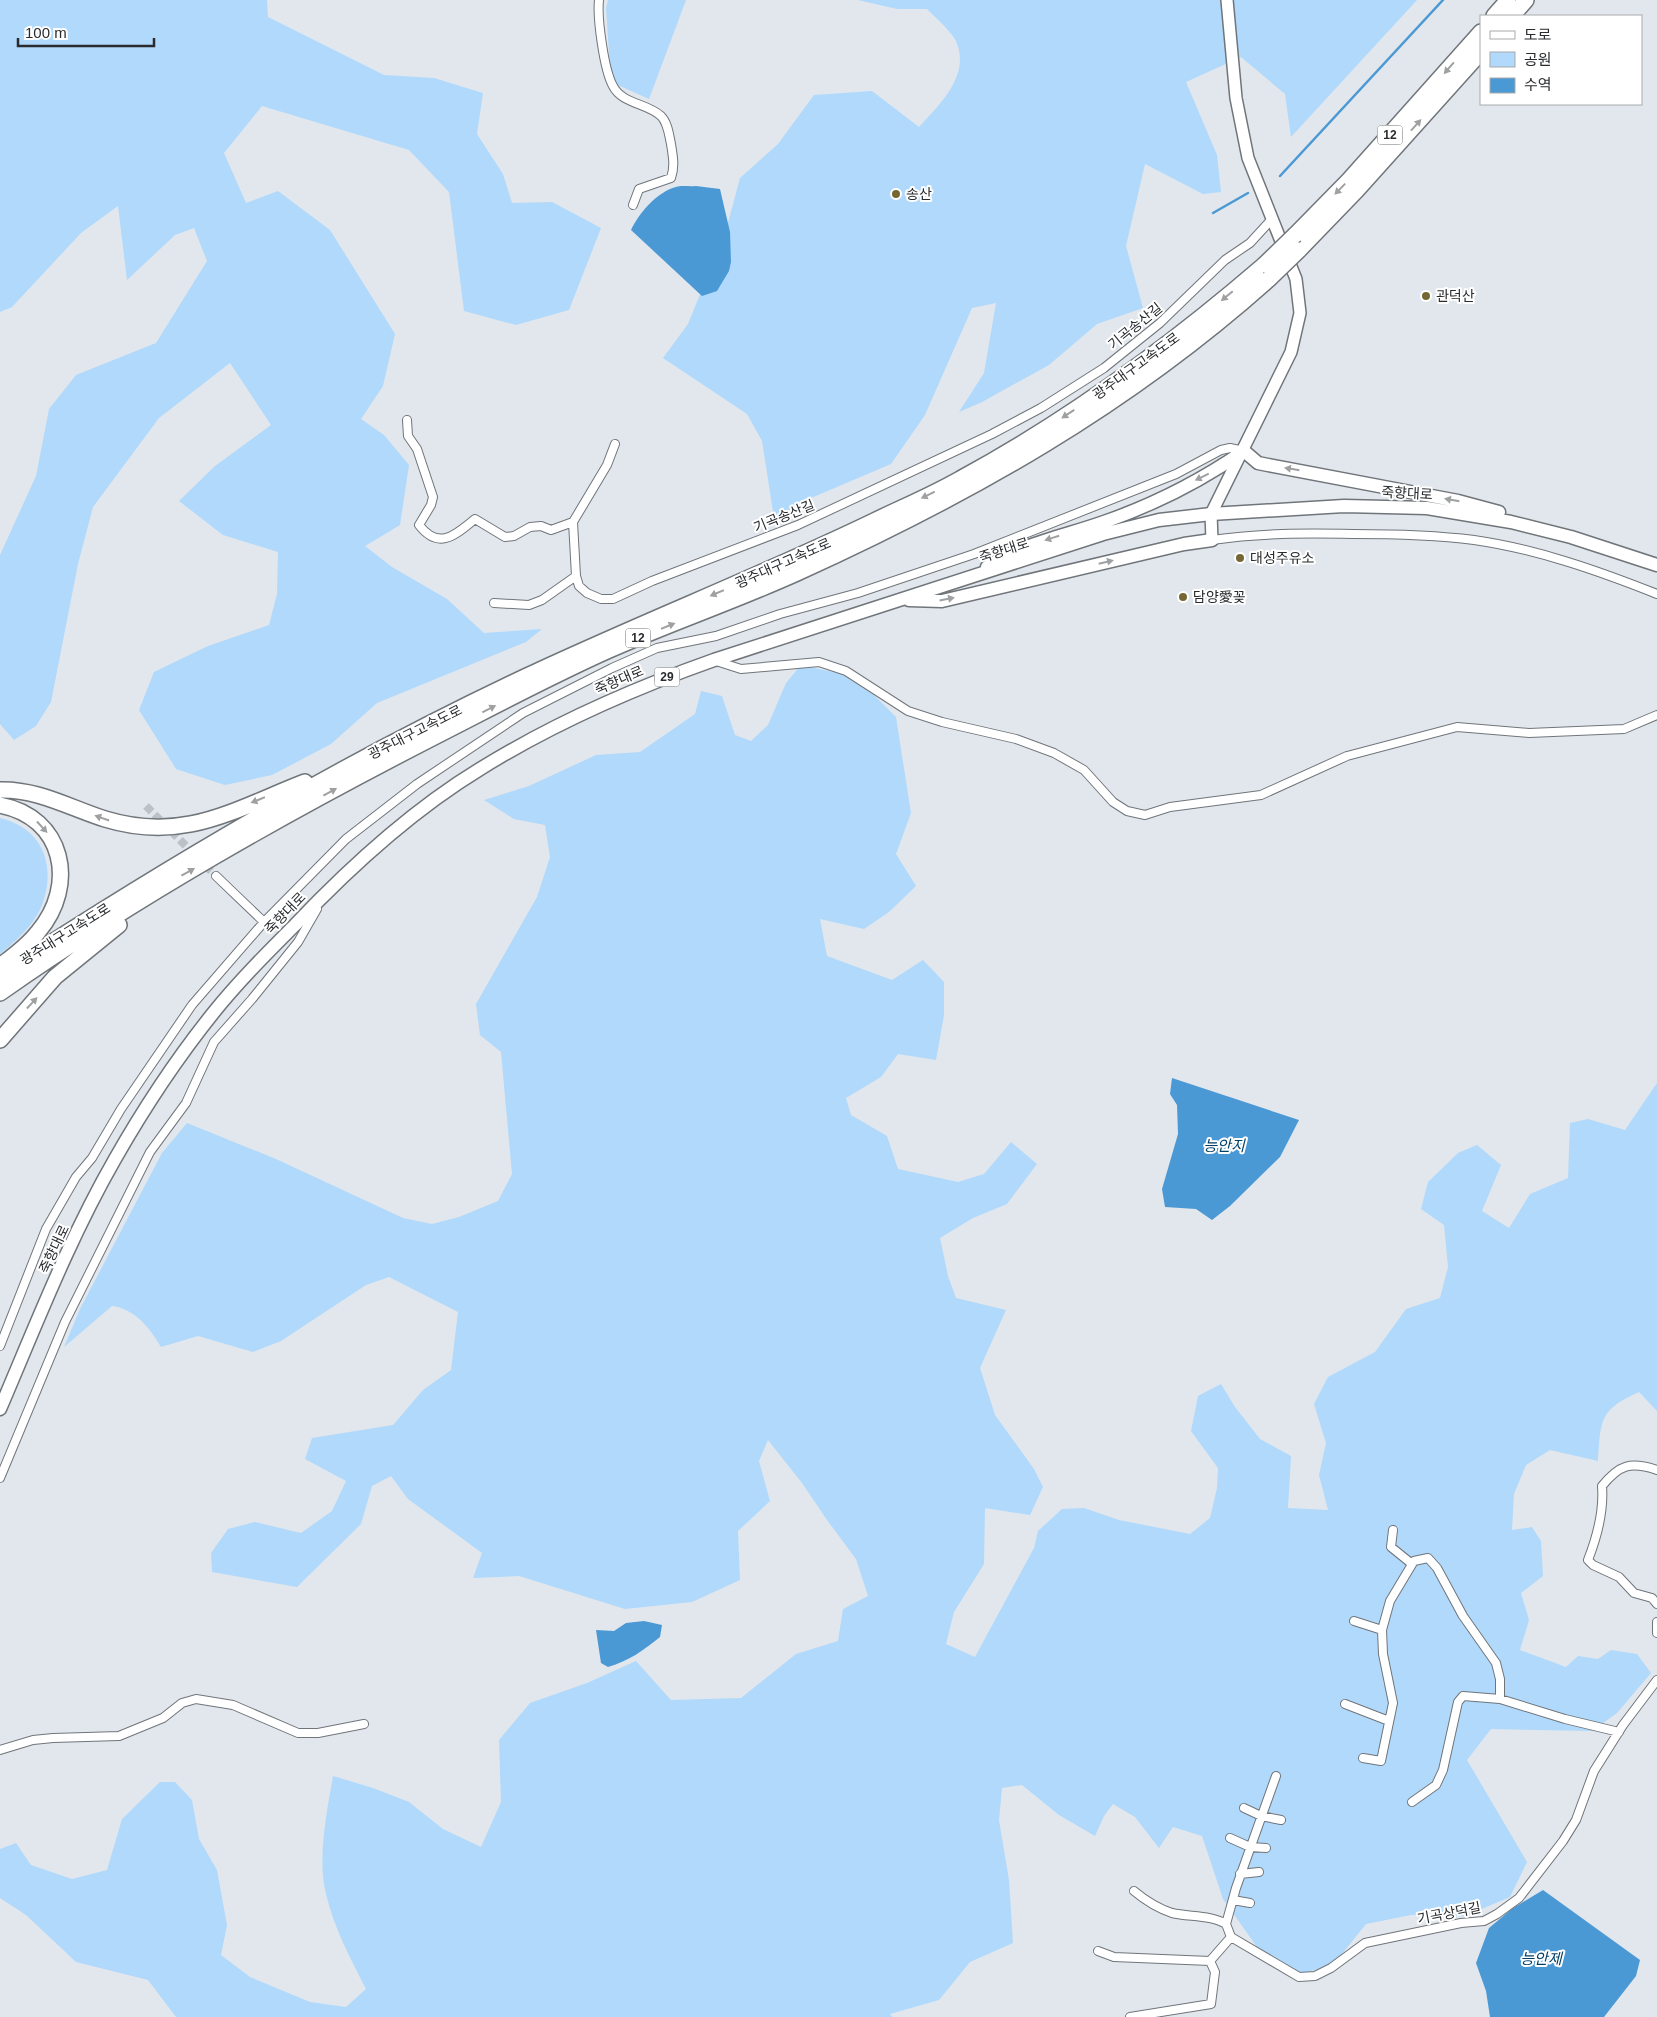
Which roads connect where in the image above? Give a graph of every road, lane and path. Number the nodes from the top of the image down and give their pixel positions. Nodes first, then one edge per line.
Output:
1 (599, 0) edge
2 (1227, 0) edge
3 (1508, 0) edge
4 (1526, 0) edge
5 (1495, 15) edge
6 (1513, 15) edge
7 (1480, 33) edge
8 (1480, 53) edge
9 (633, 205) dead end
10 (1272, 219) junction
11 (1266, 272) junction
12 (407, 420) dead end
13 (615, 444) dead end
14 (1244, 451) junction
15 (1211, 514) junction
16 (573, 522) junction
17 (1531, 526) junction
18 (1212, 540) junction
19 (1657, 565) edge
20 (576, 576) junction
21 (973, 576) junction
22 (1657, 594) edge
23 (899, 600) junction
24 (494, 603) dead end
25 (714, 660) junction
26 (1657, 715) edge
27 (353, 763) junction
28 (0, 790) edge
29 (0, 805) edge
30 (216, 876) tunnel mouth
31 (170, 882) junction
32 (326, 892) junction
33 (264, 922) junction
34 (0, 967) edge
35 (0, 976) edge
36 (0, 993) edge
37 (0, 1040) edge
38 (0, 1346) edge
39 (0, 1409) edge
40 (1657, 1470) edge
41 (0, 1478) edge
42 (1393, 1530) dead end
43 (1412, 1564) junction
44 (1657, 1604) edge
45 (1354, 1621) dead end
46 (1657, 1622) edge
47 (1382, 1630) junction
48 (1657, 1633) edge
49 (1657, 1680) edge
50 (1500, 1698) junction
51 (1345, 1704) dead end
52 (1389, 1721) junction
53 (364, 1724) dead end
54 (1619, 1732) junction
55 (0, 1750) edge
56 (1363, 1758) dead end
57 (1276, 1776) dead end
58 (1412, 1802) dead end
59 (1244, 1808) dead end
60 (1261, 1816) junction
61 (1281, 1820) dead end
62 (1230, 1838) dead end
63 (1250, 1847) junction
64 (1266, 1848) dead end
65 (1259, 1872) dead end
66 (1240, 1874) junction
67 (1134, 1891) dead end
68 (1232, 1900) junction
69 (1250, 1903) dead end
70 (1226, 1924) junction
71 (1231, 1937) junction
72 (1098, 1951) dead end
73 (1210, 1961) junction
74 (1130, 2017) edge

1 - 9 street
2 - 10 street
3 - 5 highway
4 - 6 highway
7 -> 11 highway, 광주대구고속도로 / 12, bridge
11 -> 8 highway, 광주대구고속도로 / 12, bridge
10 - 14 street
10 - 20 street, 기곡송산길
11 -> 27 highway, 광주대구고속도로 / 12
31 -> 11 highway, 광주대구고속도로 / 12
12 - 16 street
13 - 16 street
14 - 15 street
17 -> 14 main road
14 -> 21 main road
14 - 33 street
15 - 17 main road, 죽향대로 / 29
15 - 18 street
15 - 21 main road, 죽향대로 / 29
16 - 20 street
17 - 19 main road, 죽향대로 / 29
18 - 22 street
23 -> 18 main road
20 - 24 street
21 - 23 main road, 죽향대로 / 29
23 - 25 main road, 죽향대로 / 29
25 - 26 street
25 - 32 main road, 죽향대로 / 29
27 -> 28 highway
27 - 35 highway, 광주대구고속도로 / 12
29 -> 34 highway
30 - 33 street
31 - 36 highway, 광주대구고속도로 / 12
37 -> 31 highway
32 - 39 main road, 죽향대로 / 29
32 - 41 street
33 - 38 street
40 - 44 street
42 - 43 street
43 - 47 street
43 - 50 street
45 - 47 street
46 - 48 street
47 - 52 street
49 - 54 street, 기곡상덕길
50 - 54 street
50 - 58 street
51 - 52 street
52 - 56 street
53 - 55 street
54 - 71 street, 기곡상덕길
57 - 60 street
59 - 60 street
60 - 61 street
60 - 63 street
62 - 63 street
63 - 64 street
63 - 66 street
65 - 66 street
66 - 68 street
67 - 70 street
68 - 69 street
68 - 70 street
70 - 71 street
71 - 73 street
72 - 73 street
73 - 74 street

